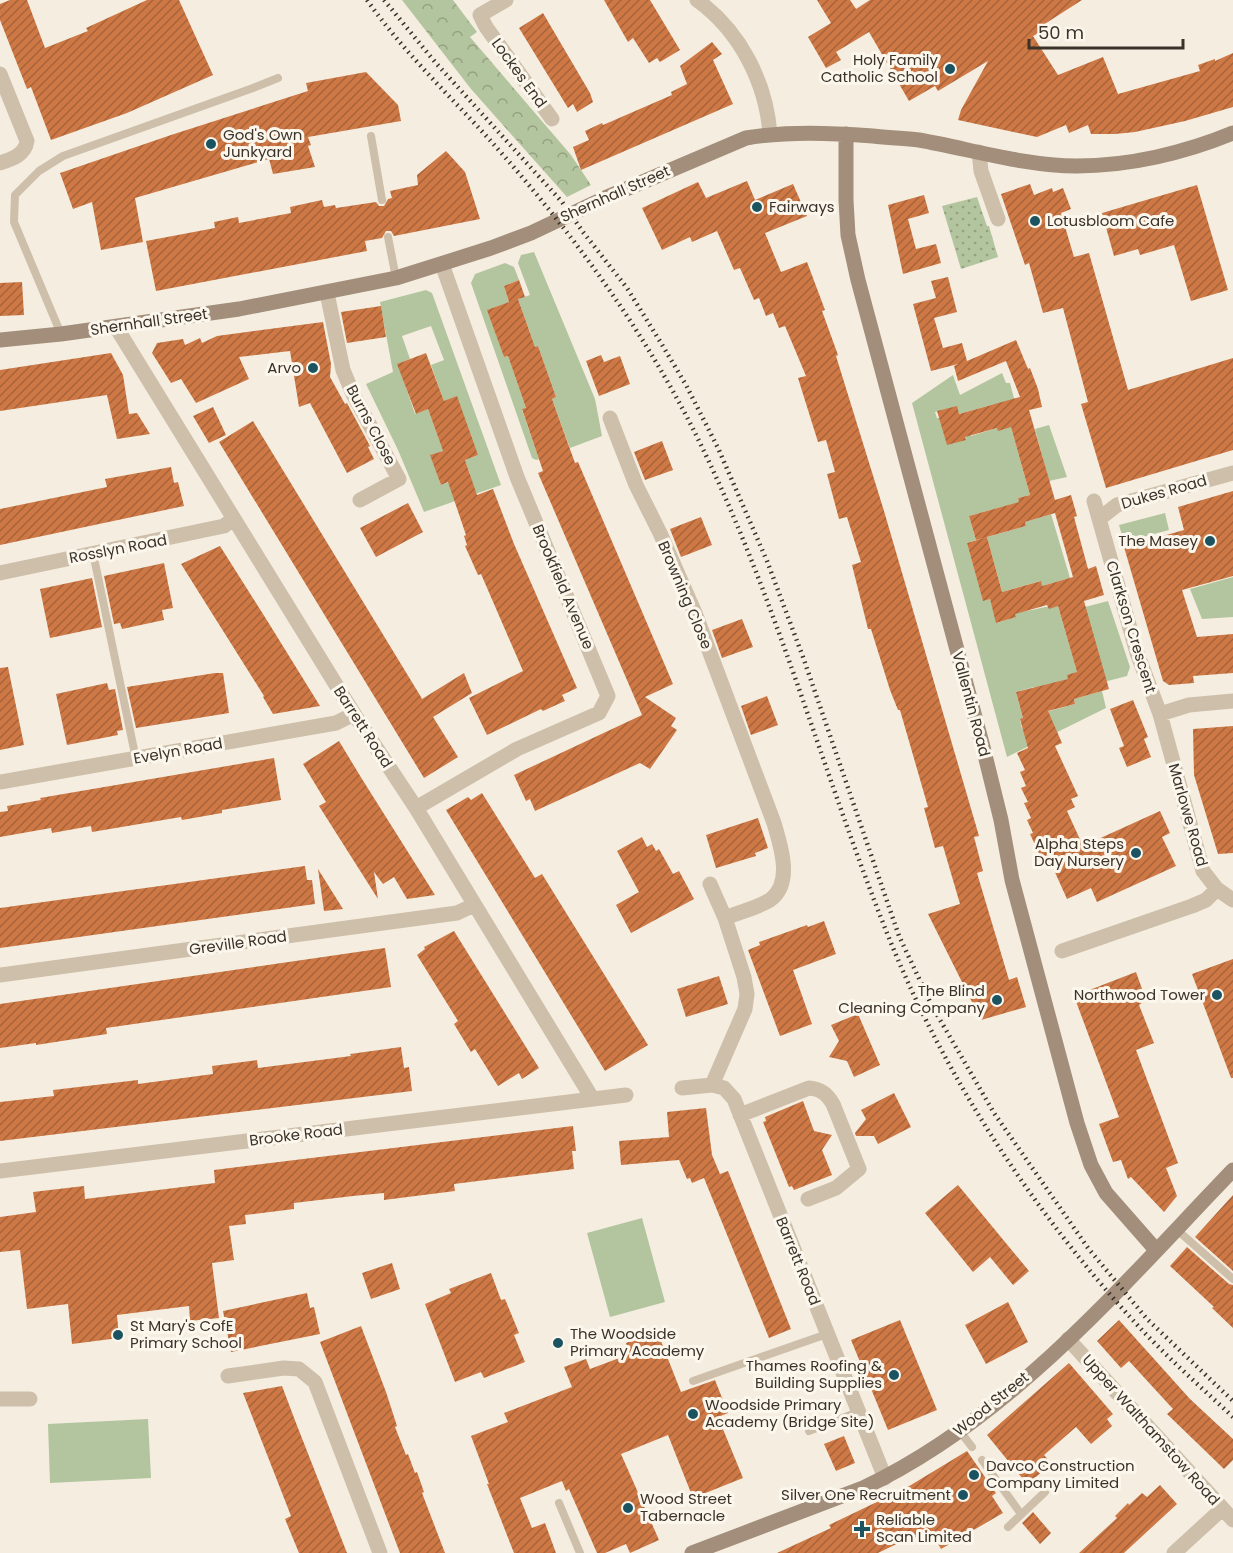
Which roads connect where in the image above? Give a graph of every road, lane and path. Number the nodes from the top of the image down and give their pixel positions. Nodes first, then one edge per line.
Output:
1 (506, 0) edge
2 (697, 0) edge
3 (0, 75) edge
4 (278, 78) dead end
5 (552, 119) dead end
6 (1233, 133) edge
7 (770, 134) junction
8 (846, 134) junction
9 (371, 136) dead end
10 (979, 152) junction
11 (0, 163) edge
12 (382, 200) dead end
13 (998, 219) dead end
14 (388, 237) dead end
15 (442, 264) junction
16 (396, 278) junction
17 (327, 292) junction
18 (116, 327) junction
19 (61, 334) junction
20 (0, 340) edge
21 (610, 418) dead end
22 (1233, 473) edge
23 (360, 500) dead end
24 (1094, 501) dead end
25 (233, 519) junction
26 (1099, 519) junction
27 (93, 554) junction
28 (0, 573) edge
29 (1233, 701) edge
30 (354, 714) junction
31 (1160, 714) junction
32 (136, 759) junction
33 (0, 782) edge
34 (416, 808) junction
35 (710, 884) dead end
36 (1216, 889) junction
37 (1233, 900) edge
38 (474, 905) junction
39 (725, 918) junction
40 (1062, 951) dead end
41 (0, 975) edge
42 (712, 1085) junction
43 (682, 1088) dead end
44 (626, 1095) dead end
45 (592, 1098) junction
46 (740, 1115) junction
47 (1233, 1170) edge
48 (0, 1171) edge
49 (808, 1199) dead end
50 (1176, 1229) junction
51 (1156, 1250) junction
52 (1233, 1279) edge
53 (827, 1334) junction
54 (1068, 1339) junction
55 (228, 1376) dead end
56 (693, 1381) dead end
57 (30, 1398) dead end
58 (0, 1399) edge
59 (858, 1412) junction
60 (959, 1430) junction
61 (809, 1431) dead end
62 (972, 1447) dead end
63 (982, 1460) dead end
64 (885, 1478) junction
65 (1045, 1492) dead end
66 (559, 1503) dead end
67 (1222, 1509) junction
68 (1022, 1514) junction
69 (1233, 1520) edge
70 (1008, 1527) dead end
71 (380, 1553) edge
72 (580, 1553) edge
73 (693, 1553) edge
74 (1174, 1553) edge

1 - 5 street, Lockes End
2 - 7 street
3 - 11 street
4 - 19 lane
6 - 10 street, Shernhall Street
7 - 8 street, Shernhall Street
7 - 15 street, Shernhall Street
8 - 10 street, Shernhall Street
8 - 51 street, Vallentin Road
9 - 12 lane
10 - 13 street
14 - 16 lane
15 - 16 street, Shernhall Street
15 - 34 street, Brookfield Avenue
16 - 17 street, Shernhall Street
17 - 18 street, Shernhall Street
17 - 23 street, Burns Close
18 - 19 street, Shernhall Street
18 - 25 street, Barrett Road
19 - 20 street, Shernhall Street
21 - 39 street, Browning Close
22 - 26 street, Dukes Road
24 - 26 street, Clarkson Crescent
25 - 27 street, Rosslyn Road
25 - 30 street, Barrett Road
26 - 31 street, Clarkson Crescent
27 - 28 street, Rosslyn Road
27 - 32 lane
29 - 31 street
30 - 32 street, Evelyn Road
30 - 34 street, Barrett Road
31 - 36 street, Marlowe Road
32 - 33 street, Evelyn Road
34 - 38 street, Barrett Road
35 - 39 street
36 - 37 street
36 - 40 street
38 - 41 street, Greville Road
38 - 45 street, Barrett Road
39 - 42 street
42 - 43 street
42 - 46 street, Barrett Road
44 - 45 street
45 - 48 street, Brooke Road
46 - 49 street
46 - 53 street, Barrett Road
47 - 50 street, Wood Street
50 - 51 street, Wood Street
50 - 52 lane
51 - 54 street, Wood Street
53 - 56 lane
53 - 59 street, Barrett Road
54 - 60 street, Wood Street
54 - 67 street, Upper Walthamstow Road
55 - 71 street
57 - 58 street
59 - 61 lane
59 - 64 street, Barrett Road
60 - 62 lane
60 - 64 street, Wood Street
63 - 68 lane
64 - 73 street, Wood Street
65 - 68 lane
66 - 72 lane
67 - 69 street, Upper Walthamstow Road
67 - 74 street
68 - 70 lane

